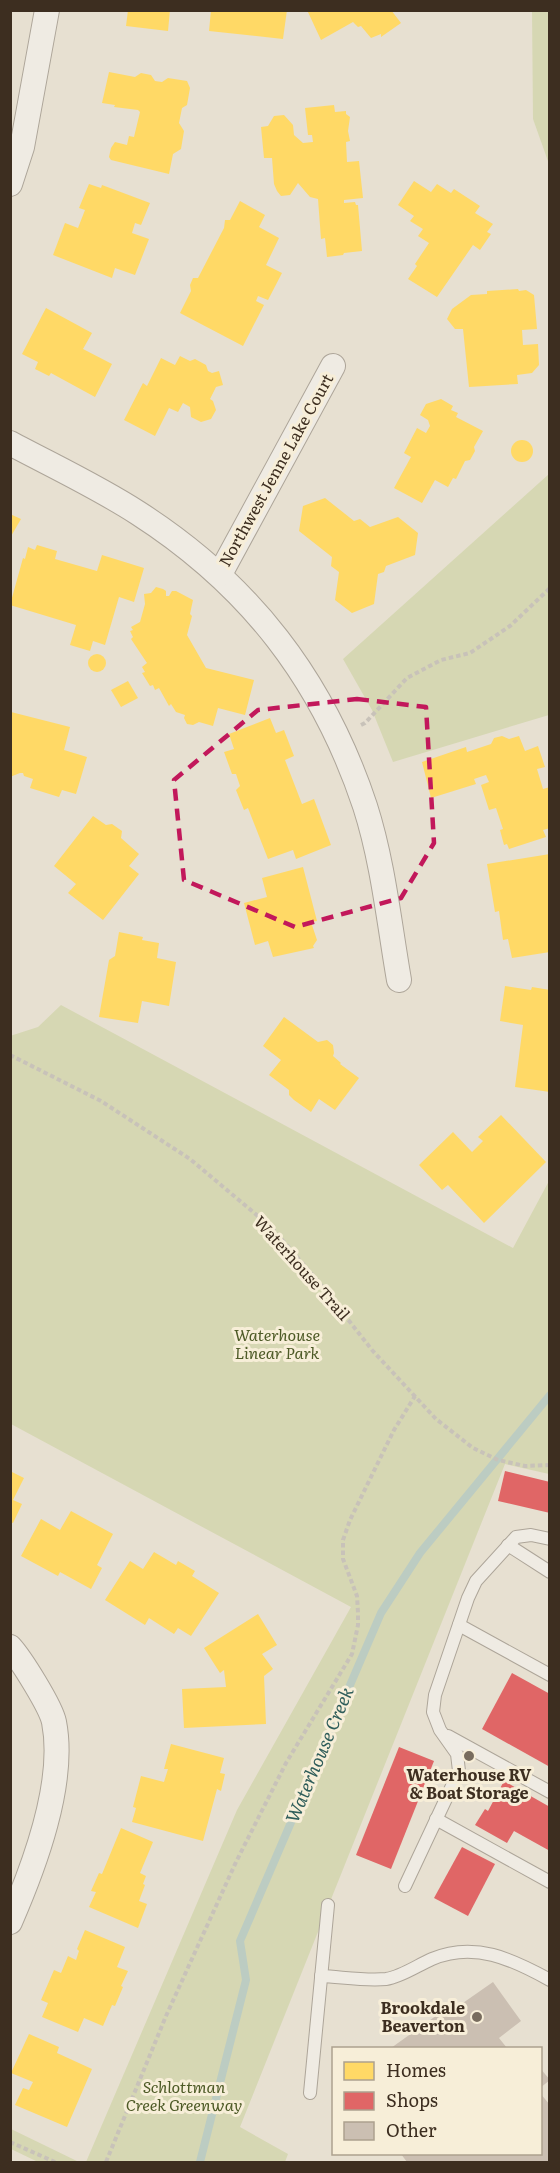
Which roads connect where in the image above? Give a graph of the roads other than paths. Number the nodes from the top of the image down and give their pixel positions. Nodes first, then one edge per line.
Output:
1 (47, 10) edge
2 (10, 184) edge
3 (333, 366) dead end
4 (10, 443) edge
5 (220, 574) junction
6 (399, 980) dead end
7 (549, 1539) edge
8 (508, 1545) junction
9 (549, 1572) edge
10 (459, 1625) junction
11 (10, 1647) edge
12 (549, 1675) edge
13 (440, 1730) junction
14 (549, 1792) edge
15 (436, 1819) junction
16 (549, 1882) edge
17 (405, 1886) dead end
18 (328, 1905) dead end
19 (10, 1922) edge
20 (321, 1976) junction
21 (549, 1980) edge
22 (310, 2093) dead end

1 - 2 street
3 - 5 street, Northwest Jenne Lake Court
4 - 5 street
5 - 6 street
7 - 8 lane
8 - 9 lane
8 - 10 lane
10 - 12 lane
10 - 13 lane
11 - 19 street
13 - 14 lane
13 - 15 lane
15 - 16 lane
15 - 17 lane
18 - 20 lane
20 - 21 lane
20 - 22 lane

